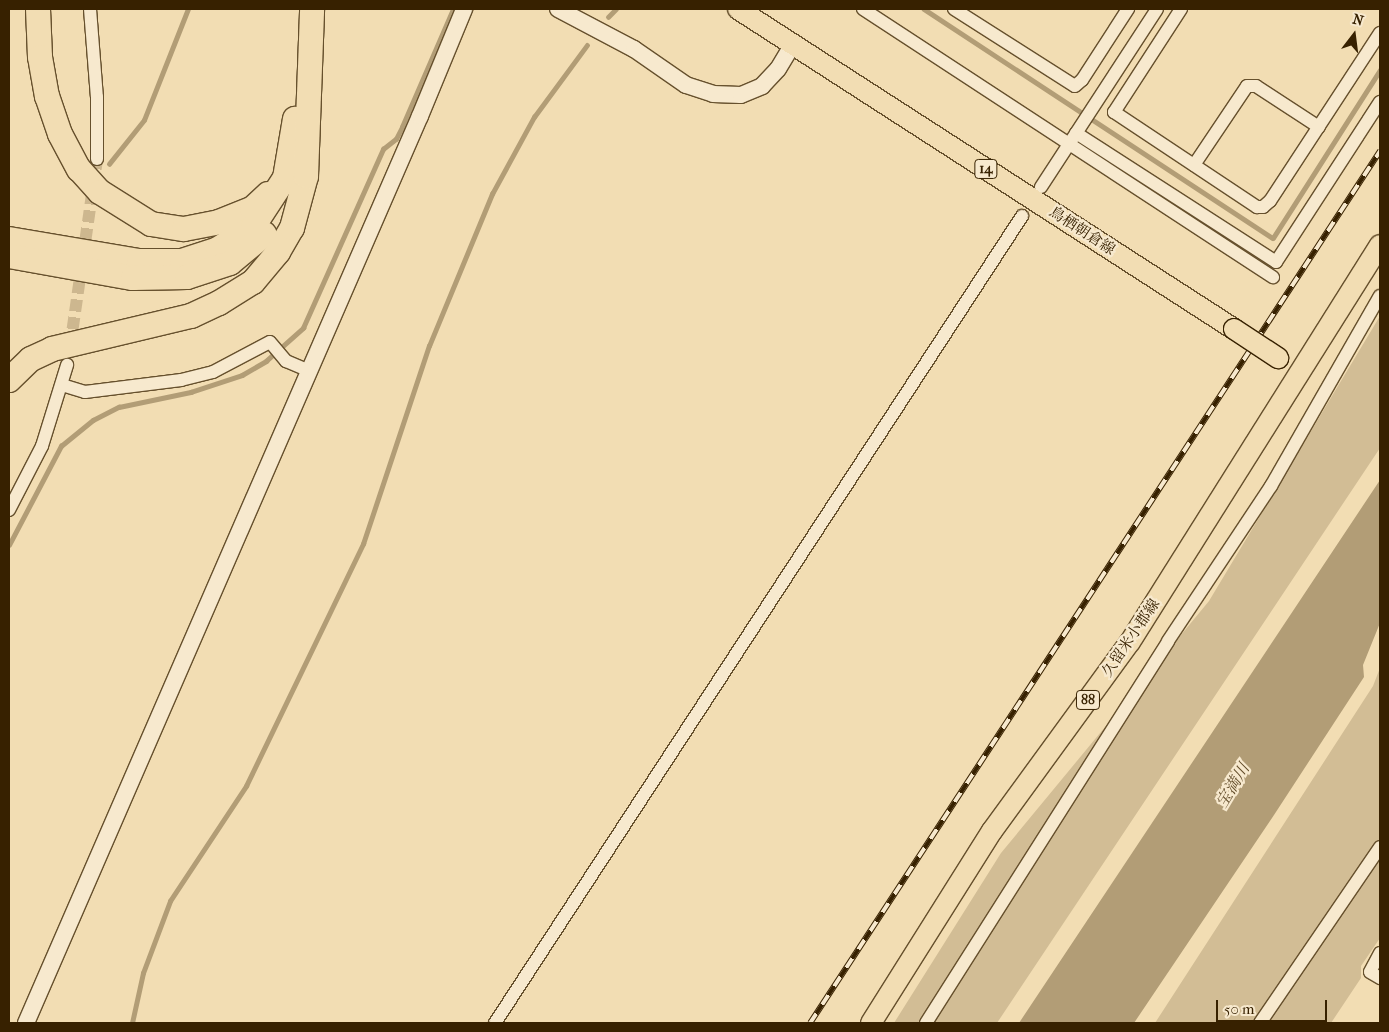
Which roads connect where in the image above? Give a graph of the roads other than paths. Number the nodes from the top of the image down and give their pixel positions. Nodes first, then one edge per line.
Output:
1 (38, 9) edge
2 (90, 9) edge
3 (297, 9) edge
4 (312, 9) edge
5 (464, 9) edge
6 (558, 9) edge
7 (738, 9) edge
8 (863, 9) edge
9 (954, 9) edge
10 (1128, 9) edge
11 (1157, 9) edge
12 (1181, 9) edge
13 (1380, 33) edge
14 (793, 44) junction
15 (1380, 102) edge
16 (1319, 126) junction
17 (308, 132) junction
18 (1073, 137) junction
19 (97, 159) tunnel mouth
20 (1194, 166) junction
21 (285, 178) junction
22 (1041, 187) dead end
23 (1022, 216) dead end
24 (9, 239) edge
25 (1380, 245) edge
26 (9, 256) edge
27 (1273, 277) dead end
28 (1380, 296) edge
29 (67, 365) dead end
30 (309, 371) junction
31 (1299, 372) junction
32 (9, 380) edge
33 (62, 385) junction
34 (9, 510) edge
35 (1380, 847) edge
36 (1380, 953) edge
37 (1380, 978) edge
38 (26, 1023) edge
39 (495, 1023) edge
40 (871, 1023) edge
41 (926, 1023) edge
42 (1260, 1023) edge

1 - 21 highway
2 - 19 street
3 - 21 highway
4 - 17 highway
5 - 30 street
6 - 14 street
7 - 14 main road, 鳥栖朝倉線 / 14
8 - 18 street
9 - 10 street
11 - 18 street
12 - 20 street
13 - 16 street
14 - 31 main road, 鳥栖朝倉線 / 14, bridge
15 - 18 street
16 - 20 street
16 - 20 street
17 - 26 highway
17 - 32 highway
18 - 22 street
18 - 27 street
21 - 24 highway
23 - 39 street
25 - 31 main road
28 - 41 street
29 - 33 street
30 - 33 street
30 - 38 street
31 - 40 main road, 久留米小郡線 / 88
33 - 34 street
35 - 42 street
36 - 37 street

